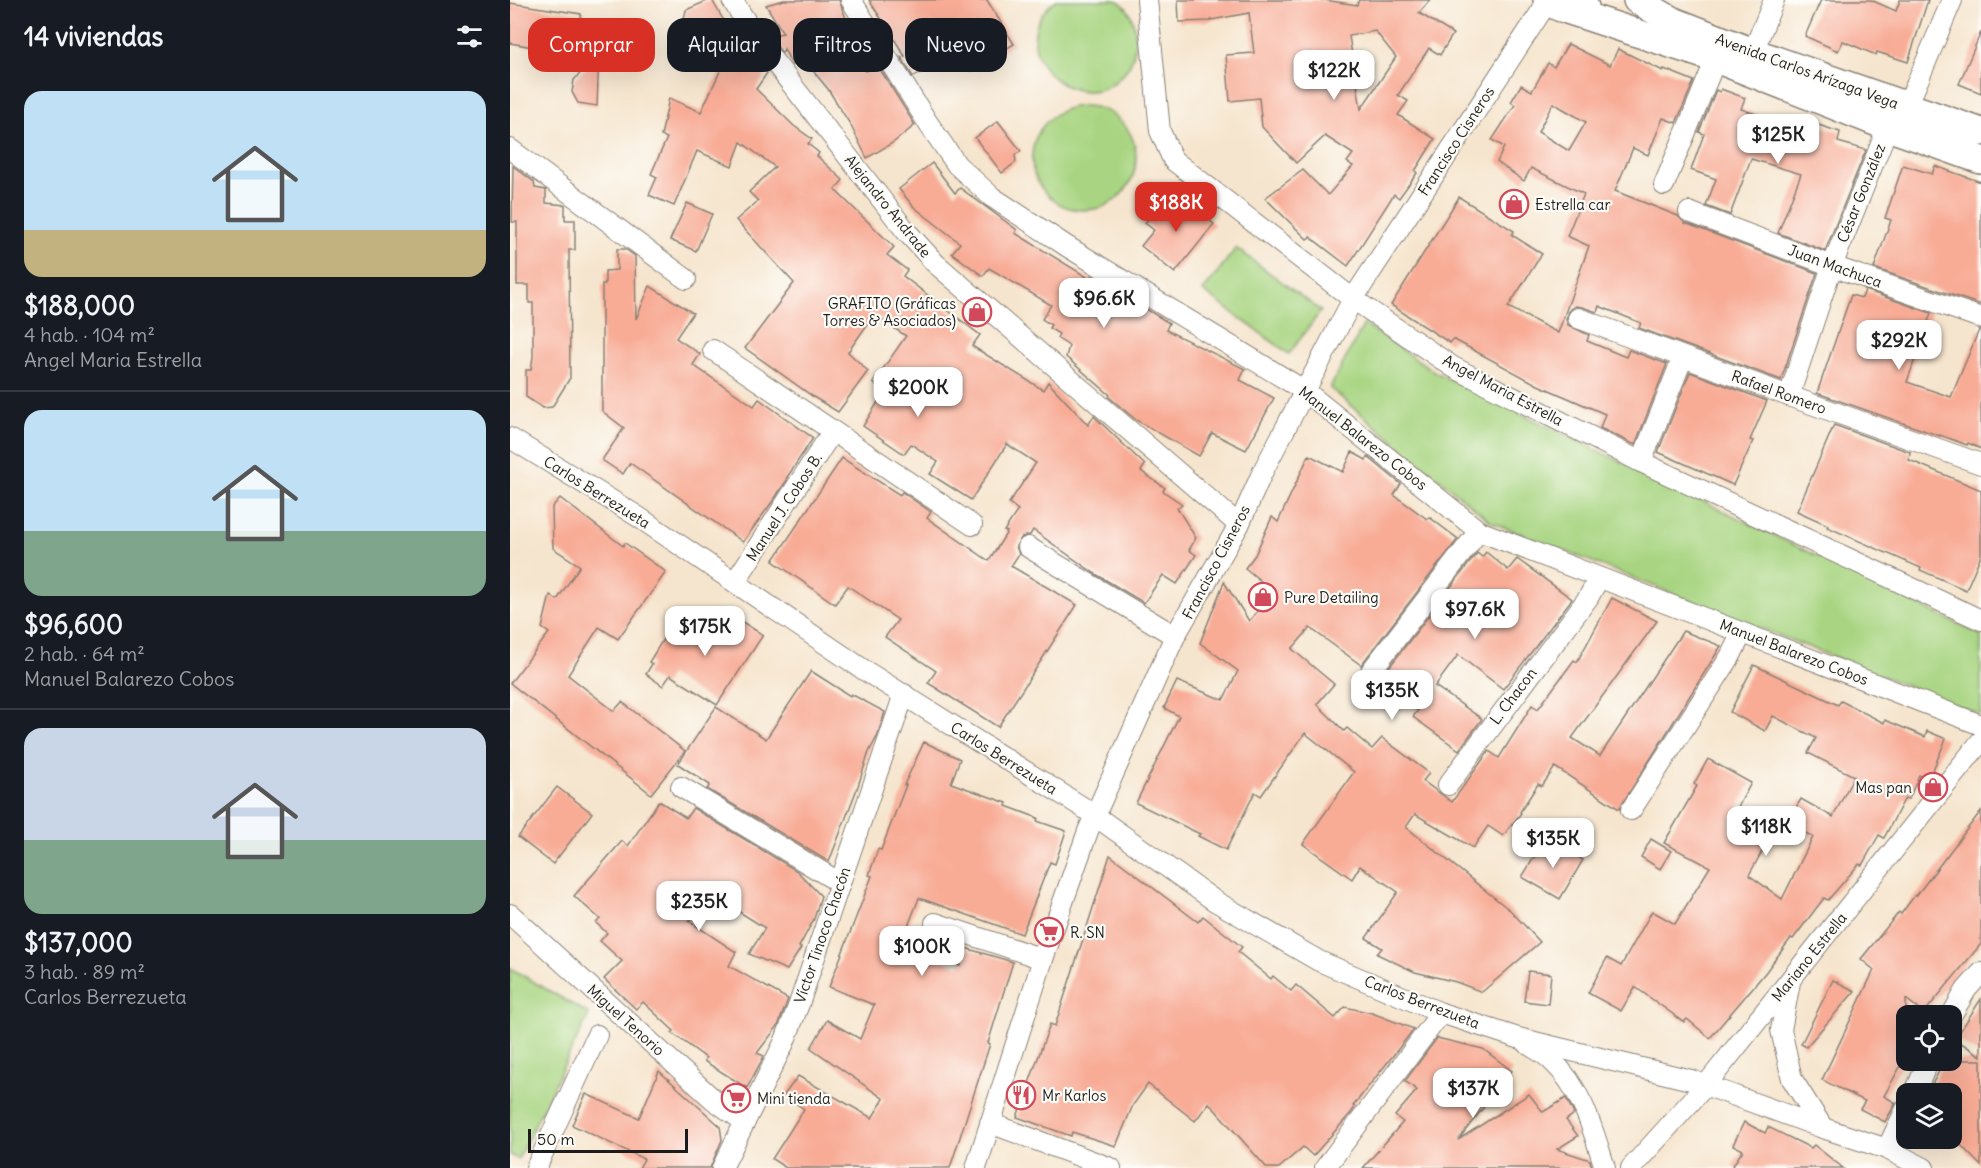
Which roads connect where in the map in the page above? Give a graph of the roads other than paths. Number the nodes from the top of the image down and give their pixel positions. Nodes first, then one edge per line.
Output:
1 (732, 0) edge
2 (851, 0) edge
3 (1147, 0) edge
4 (1595, 0) edge
5 (1637, 0) edge
6 (1649, 0) edge
7 (1774, 0) edge
8 (1952, 0) edge
9 (1554, 4) edge
10 (1671, 20) junction
11 (1753, 52) junction
12 (1716, 59) junction
13 (1893, 116) junction
14 (1981, 132) edge
15 (510, 149) edge
16 (1981, 160) edge
17 (1664, 185) dead end
18 (1689, 212) dead end
19 (1832, 266) junction
20 (686, 279) dead end
21 (1353, 299) junction
22 (1578, 318) dead end
23 (1981, 318) edge
24 (713, 350) dead end
25 (1683, 357) junction
26 (1305, 391) junction
27 (1790, 396) junction
28 (832, 432) junction
29 (510, 438) edge
30 (1641, 462) junction
31 (1981, 464) edge
32 (972, 525) dead end
33 (1239, 525) junction
34 (1479, 531) junction
35 (1028, 547) dead end
36 (1599, 578) junction
37 (735, 582) junction
38 (1981, 620) edge
39 (1742, 633) junction
40 (1175, 636) junction
41 (1371, 671) dead end
42 (904, 694) junction
43 (1981, 724) edge
44 (1981, 741) edge
45 (1448, 785) dead end
46 (681, 787) dead end
47 (1631, 810) dead end
48 (1095, 815) junction
49 (840, 883) junction
50 (510, 914) edge
51 (934, 923) dead end
52 (1043, 959) junction
53 (1981, 973) edge
54 (1791, 978) junction
55 (1957, 1005) edge
56 (1442, 1013) junction
57 (597, 1035) dead end
58 (1518, 1038) junction
59 (1706, 1085) junction
60 (745, 1122) junction
61 (990, 1123) junction
62 (1823, 1128) junction
63 (1896, 1130) edge
64 (1887, 1149) junction
65 (536, 1168) edge
66 (722, 1168) edge
67 (976, 1168) edge
68 (1111, 1168) edge
69 (1326, 1168) edge
70 (1605, 1168) edge
71 (1631, 1168) edge
72 (1924, 1168) edge

1 - 33 street, Alejandro Andrade
2 - 26 street, Manuel Balarezo Cobos
3 - 21 street, Angel Maria Estrella
4 - 9 street
5 - 10 street, Avenida Carlos Arízaga Vega
6 - 10 street
7 - 11 street
8 - 13 street, César González
9 - 12 street, Avenida Carlos Arízaga Vega
9 - 21 street, Francisco Cisneros
10 - 11 street, Avenida Carlos Arízaga Vega
11 - 13 street, Avenida Carlos Arízaga Vega
12 - 13 street, Avenida Carlos Arízaga Vega
12 - 17 street
13 - 14 street, Avenida Carlos Arízaga Vega
13 - 16 street, Avenida Carlos Arízaga Vega
13 - 19 street, César González
15 - 20 street
18 - 19 street, Juan Machuca
19 - 23 street, Juan Machuca
19 - 27 street, César González
21 - 26 street, Francisco Cisneros
21 - 30 street, Angel Maria Estrella
22 - 25 street, Rafael Romero
24 - 28 street
25 - 27 street, Rafael Romero
25 - 30 street
26 - 33 street, Francisco Cisneros
26 - 34 street, Manuel Balarezo Cobos
27 - 31 street, Rafael Romero
28 - 32 street
28 - 37 street, Manuel J. Cobos B.
29 - 37 street, Carlos Berrezueta
30 - 38 street, Angel Maria Estrella
33 - 40 street, Francisco Cisneros
34 - 36 street, Manuel Balarezo Cobos
34 - 41 street
35 - 40 street
36 - 39 street, Manuel Balarezo Cobos
36 - 45 street, L. Chacon
37 - 42 street, Carlos Berrezueta
39 - 43 street, Manuel Balarezo Cobos
39 - 47 street
40 - 48 street, Francisco Cisneros
42 - 48 street, Carlos Berrezueta
42 - 49 street, Víctor Tinoco Chacón
44 - 54 street, Mariano Estrella
46 - 49 street
48 - 52 street, Francisco Cisneros
48 - 56 street, Carlos Berrezueta
49 - 60 street, Víctor Tinoco Chacón
50 - 60 street, Miguel Tenorio
51 - 52 street
52 - 61 street, Francisco Cisneros
53 - 55 street
54 - 59 street, Mariano Estrella
54 - 62 street
56 - 58 street, Carlos Berrezueta
56 - 69 street
57 - 65 street
58 - 59 street, Carlos Berrezueta
58 - 70 street, Carlos Berrezueta
59 - 62 street, Carlos Berrezueta
59 - 71 street, Mariano Estrella
60 - 66 street, Víctor Tinoco Chacón
61 - 67 street, Francisco Cisneros
61 - 68 street
62 - 64 street, Carlos Berrezueta
63 - 64 street
64 - 72 street, Carlos Berrezueta

